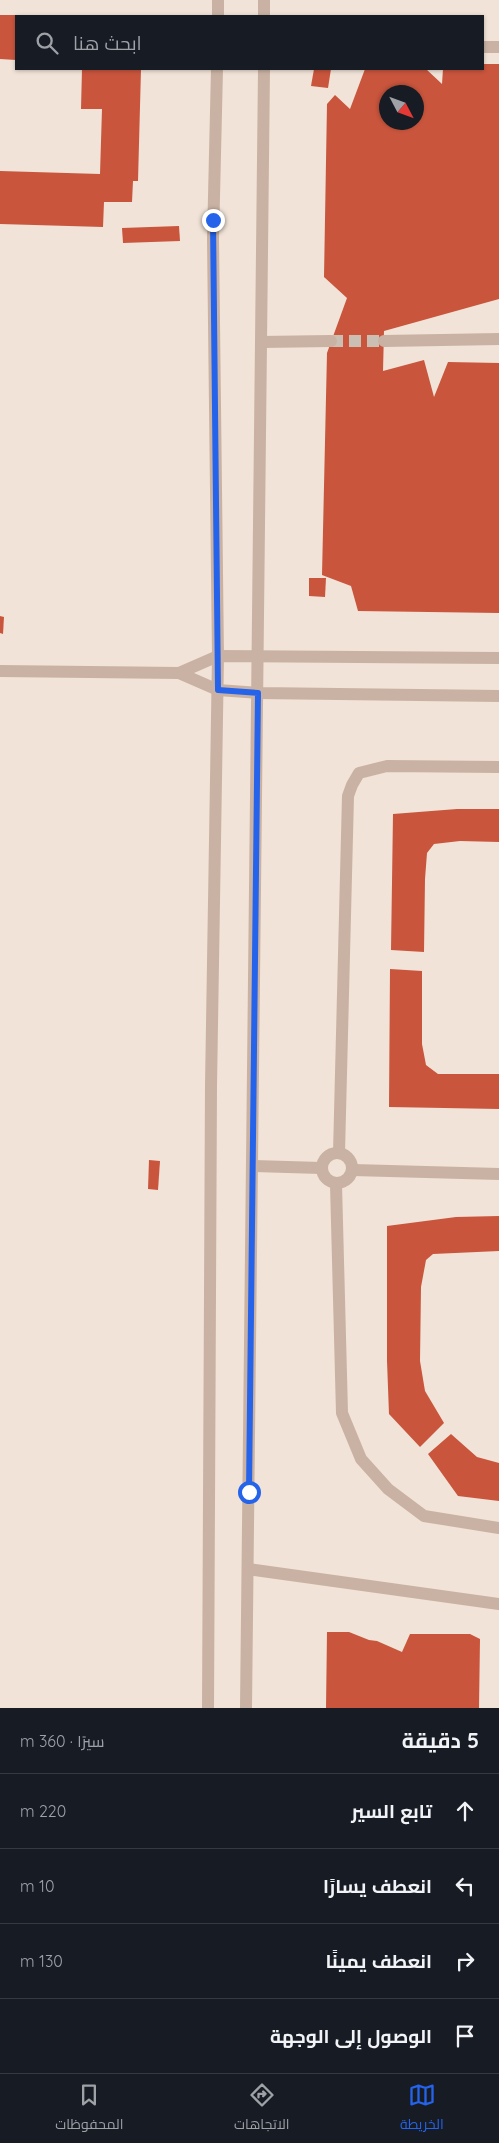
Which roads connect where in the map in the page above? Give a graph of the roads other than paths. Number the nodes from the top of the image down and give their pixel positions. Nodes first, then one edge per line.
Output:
1 (218, 0) edge
2 (264, 0) edge
3 (218, 15) edge
4 (264, 15) edge
5 (484, 47) edge
6 (499, 47) edge
7 (217, 70) edge
8 (264, 70) edge
9 (499, 339) edge
10 (384, 341) tunnel mouth
11 (261, 342) junction
12 (331, 342) tunnel mouth
13 (257, 655) junction
14 (218, 656) junction
15 (499, 658) edge
16 (0, 671) edge
17 (179, 673) junction
18 (218, 690) junction
19 (258, 693) junction
20 (499, 696) edge
21 (499, 767) edge
22 (339, 1153) junction
23 (253, 1166) junction
24 (322, 1168) junction
25 (353, 1170) junction
26 (499, 1174) edge
27 (336, 1184) junction
28 (499, 1528) edge
29 (248, 1569) junction
30 (499, 1604) edge
31 (208, 1708) edge
32 (246, 1708) edge

1 - 3 street
2 - 4 street
5 - 6 street
7 - 14 street
8 - 11 street
9 - 10 street
11 - 12 street
11 - 13 street
13 - 14 street
13 - 15 street
13 - 19 street
14 - 17 street
14 - 18 street
16 - 17 street
17 - 18 street
18 - 19 street
18 - 31 street
19 - 20 street
19 - 23 street
21 - 22 street
22 - 24 street
22 - 25 street
23 - 24 street
23 - 29 street
24 - 27 street
25 - 26 street
25 - 27 street
27 - 28 street
29 - 30 street
29 - 32 street

